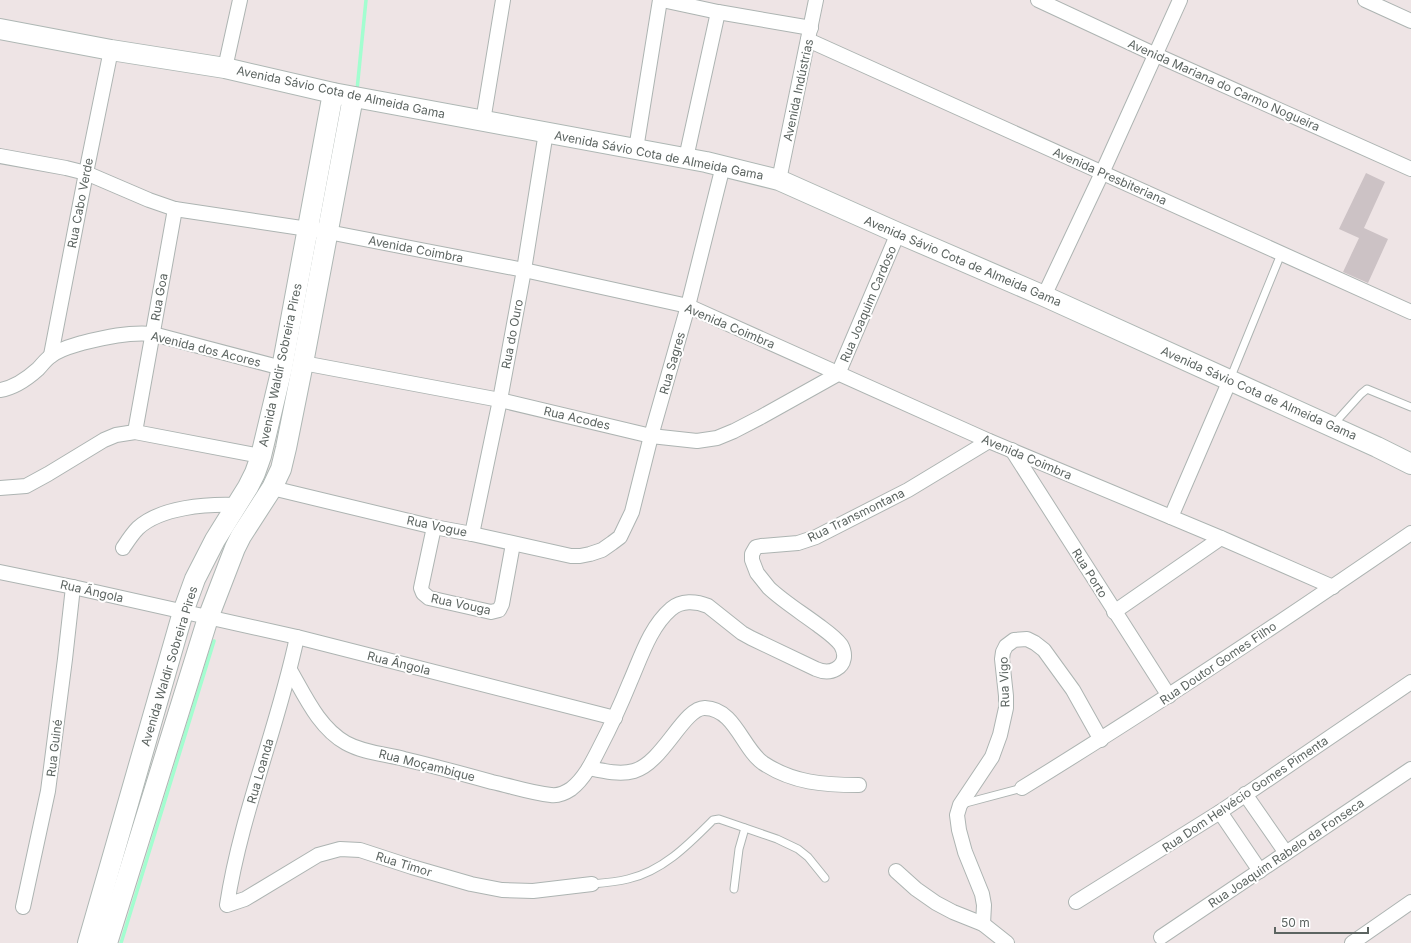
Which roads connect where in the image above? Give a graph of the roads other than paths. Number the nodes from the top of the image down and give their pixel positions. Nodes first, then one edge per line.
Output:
1 (240, 0) edge
2 (503, 0) edge
3 (661, 0) edge
4 (816, 0) edge
5 (1038, 0) edge
6 (1180, 0) edge
7 (1365, 0) edge
8 (718, 12) junction
9 (1411, 21) edge
10 (0, 29) edge
11 (810, 34) junction
12 (111, 50) junction
13 (1154, 54) junction
14 (225, 68) junction
15 (333, 93) junction
16 (353, 97) junction
17 (483, 121) junction
18 (546, 132) junction
19 (636, 149) junction
20 (0, 156) edge
21 (686, 158) junction
22 (723, 166) junction
23 (1411, 169) edge
24 (86, 173) junction
25 (1102, 173) junction
26 (779, 180) junction
27 (175, 209) junction
28 (307, 229) junction
29 (328, 232) junction
30 (898, 234) junction
31 (1281, 254) junction
32 (524, 270) junction
33 (1044, 296) junction
34 (688, 306) junction
35 (1411, 312) edge
36 (153, 334) junction
37 (51, 355) junction
38 (303, 363) junction
39 (282, 368) junction
40 (838, 374) junction
41 (1230, 380) junction
42 (0, 390) edge
43 (500, 400) junction
44 (1411, 407) edge
45 (1332, 426) junction
46 (135, 432) junction
47 (651, 436) junction
48 (989, 441) junction
49 (1012, 450) junction
50 (261, 456) junction
51 (1411, 464) edge
52 (0, 488) edge
53 (272, 488) junction
54 (236, 505) junction
55 (1171, 517) junction
56 (434, 527) junction
57 (1411, 533) edge
58 (472, 534) junction
59 (1221, 538) junction
60 (513, 544) junction
61 (123, 548) dead end
62 (602, 550) joint
63 (0, 572) edge
64 (73, 587) junction
65 (1333, 587) junction
66 (183, 612) junction
67 (1114, 612) junction
68 (208, 618) junction
69 (297, 637) junction
70 (290, 670) junction
71 (1411, 682) edge
72 (1169, 696) junction
73 (615, 718) junction
74 (1101, 740) junction
75 (589, 768) junction
76 (1411, 769) edge
77 (859, 785) dead end
78 (1022, 788) joint
79 (1245, 794) junction
80 (960, 804) junction
81 (1220, 812) junction
82 (745, 828) junction
83 (1286, 853) junction
84 (1260, 871) junction
85 (896, 872) dead end
86 (825, 878) dead end
87 (592, 884) joint
88 (734, 889) dead end
89 (1076, 902) dead end
90 (1411, 902) edge
91 (227, 905) joint
92 (23, 907) dead end
93 (983, 924) junction
94 (1161, 937) dead end
95 (88, 943) edge
96 (107, 943) edge
97 (1007, 943) edge
98 (1352, 943) edge

1 - 14 street
2 - 17 street
3 - 8 street, Avenida Presbiteriana
3 - 19 street
4 - 11 street, Avenida Indústrias
5 - 13 street, Avenida Mariana do Carmo Nogueira
6 - 13 street
7 - 9 street
8 - 11 street, Avenida Presbiteriana
8 - 21 street
10 - 12 street, Avenida Sávio Cota de Almeida Gama
11 - 25 street, Avenida Presbiteriana
11 - 26 street, Avenida Indústrias
12 - 14 street, Avenida Sávio Cota de Almeida Gama
12 - 24 street, Rua Cabo Verde
13 - 23 street, Avenida Mariana do Carmo Nogueira
13 - 25 street
14 - 15 street, Avenida Sávio Cota de Almeida Gama
15 - 16 street, Avenida Sávio Cota de Almeida Gama
15 - 28 street, Avenida Waldir Sobreira Pires
16 - 17 street, Avenida Sávio Cota de Almeida Gama
16 - 29 street, Avenida Waldir Sobreira Pires
17 - 18 street, Avenida Sávio Cota de Almeida Gama
18 - 19 street, Avenida Sávio Cota de Almeida Gama
18 - 32 street, Rua do Ouro
19 - 21 street, Avenida Sávio Cota de Almeida Gama
20 - 24 street, Avenida Coimbra
21 - 22 street, Avenida Sávio Cota de Almeida Gama
22 - 26 street, Avenida Sávio Cota de Almeida Gama
22 - 34 street, Rua Sagres
24 - 27 street, Avenida Coimbra
24 - 37 street, Rua Cabo Verde
25 - 31 street, Avenida Presbiteriana
25 - 33 street
26 - 30 street, Avenida Sávio Cota de Almeida Gama
27 - 28 street, Avenida Coimbra
27 - 36 street, Rua Goa
28 - 29 street, Avenida Coimbra
28 - 39 street, Avenida Waldir Sobreira Pires
29 - 32 street, Avenida Coimbra
29 - 38 street, Avenida Waldir Sobreira Pires
30 - 33 street, Avenida Sávio Cota de Almeida Gama
30 - 40 street, Rua Joaquim Cardoso
31 - 35 street, Avenida Presbiteriana
31 - 41 lane
32 - 34 street, Avenida Coimbra
32 - 43 street, Rua do Ouro
33 - 41 street, Avenida Sávio Cota de Almeida Gama
34 - 40 street, Avenida Coimbra
34 - 47 street, Rua Sagres
36 - 37 street, Avenida dos Acores
36 - 39 street, Avenida dos Acores
36 - 46 street, Rua Goa
37 - 42 street, Avenida dos Acores
38 - 43 street, Rua Acodes
38 - 53 street, Avenida Waldir Sobreira Pires
39 - 50 street, Avenida Waldir Sobreira Pires
40 - 47 street, Rua Acodes
40 - 48 street, Avenida Coimbra
41 - 45 street, Avenida Sávio Cota de Almeida Gama
41 - 55 street
43 - 47 street, Rua Acodes
43 - 58 street, Rua do Ouro
44 - 45 lane
45 - 51 street, Avenida Sávio Cota de Almeida Gama
46 - 50 street
46 - 52 street
47 - 62 street, Rua Sagres
48 - 49 street, Avenida Coimbra
48 - 73 street, Rua Transmontana
49 - 55 street, Avenida Coimbra
49 - 67 street, Rua Porto
50 - 54 street, Avenida Waldir Sobreira Pires
53 - 56 street, Rua Vogue
53 - 68 street, Avenida Waldir Sobreira Pires
54 - 61 street
54 - 66 street, Avenida Waldir Sobreira Pires
55 - 59 street, Avenida Coimbra
56 - 58 street, Rua Vogue
56 - 60 street, Rua Vouga
57 - 65 street, Rua Doutor Gomes Filho
58 - 60 street, Rua Vogue
59 - 65 street, Avenida Coimbra
59 - 67 street
60 - 62 street, Rua Vogue
63 - 64 street, Rua Ãngola
64 - 66 street, Rua Ãngola
64 - 92 street, Rua Guiné
65 - 72 street, Rua Doutor Gomes Filho
66 - 68 street, Rua Ângola
66 - 95 street, Avenida Waldir Sobreira Pires
67 - 72 street, Rua Porto
68 - 69 street, Rua Ângola
68 - 96 street, Avenida Waldir Sobreira Pires
69 - 70 street, Rua Loanda
69 - 73 street, Rua Ângola
70 - 75 street, Rua Moçambique
70 - 91 street, Rua Loanda
71 - 79 street, Rua Dom Helvécio Gomes Pimenta
72 - 74 street, Rua Doutor Gomes Filho
73 - 75 street, Rua Moçambique
74 - 78 street, Rua Doutor Gomes Filho
74 - 80 street, Rua Vigo
75 - 77 street
76 - 83 street, Rua Joaquim Rabelo da Fonseca
78 - 80 lane
79 - 81 street, Rua Dom Helvécio Gomes Pimenta
79 - 83 street
80 - 93 street, Rua Vigo
81 - 84 street
81 - 89 street, Rua Dom Helvécio Gomes Pimenta
82 - 86 lane
82 - 87 lane
82 - 88 lane
83 - 84 street, Rua Joaquim Rabelo da Fonseca
84 - 94 street, Rua Joaquim Rabelo da Fonseca
85 - 93 street
87 - 91 street, Rua Timor
90 - 98 street
93 - 97 street

